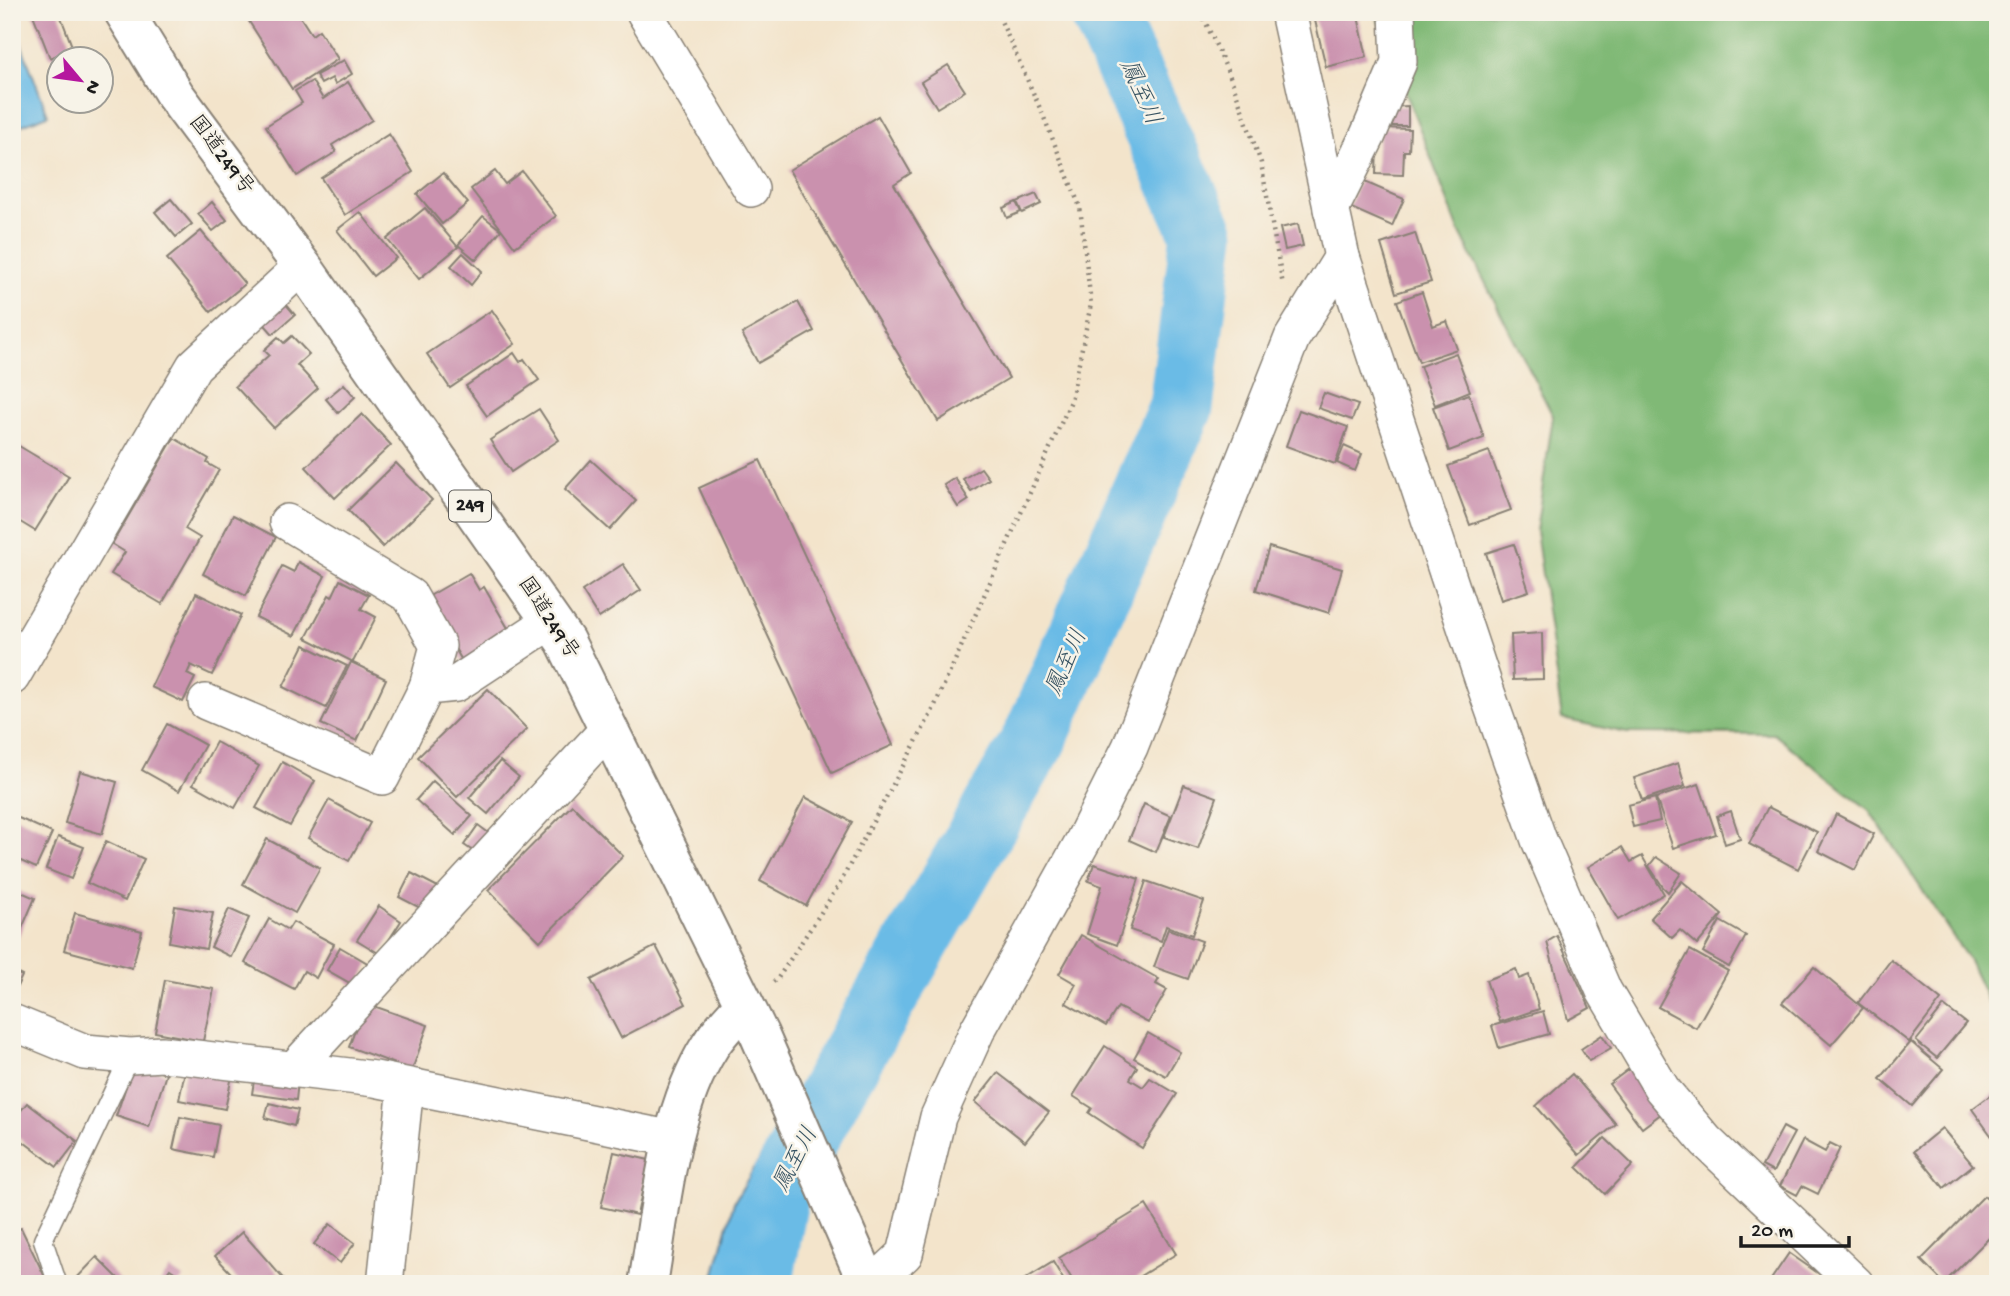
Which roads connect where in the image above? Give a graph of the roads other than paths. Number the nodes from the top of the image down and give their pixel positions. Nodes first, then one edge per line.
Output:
1 (124, 12) edge
2 (644, 12) edge
3 (1288, 12) edge
4 (1396, 12) edge
5 (751, 190) dead end
6 (1331, 209) junction
7 (1342, 257) junction
8 (302, 266) junction
9 (287, 522) dead end
10 (551, 621) junction
11 (12, 677) edge
12 (427, 687) junction
13 (206, 702) dead end
14 (608, 729) junction
15 (752, 1020) junction
16 (12, 1022) edge
17 (130, 1056) junction
18 (293, 1070) junction
19 (406, 1086) junction
20 (673, 1139) junction
21 (867, 1278) edge
22 (55, 1284) edge
23 (385, 1284) edge
24 (648, 1284) edge
25 (1856, 1284) edge

1 - 8 main road, 国道249号 / 249
2 - 5 street
3 - 6 street
4 - 6 street
6 - 7 street
7 - 21 street
7 - 25 street
8 - 10 main road, 国道249号 / 249
8 - 11 street
9 - 12 street
10 - 12 street
10 - 14 main road, 国道249号 / 249
12 - 13 street
14 - 15 main road, 国道249号 / 249
14 - 18 street
15 - 20 main road
15 - 21 main road, 国道249号 / 249
16 - 17 street
17 - 18 street
17 - 22 lane
18 - 19 street
19 - 20 street
19 - 23 street
20 - 24 main road

